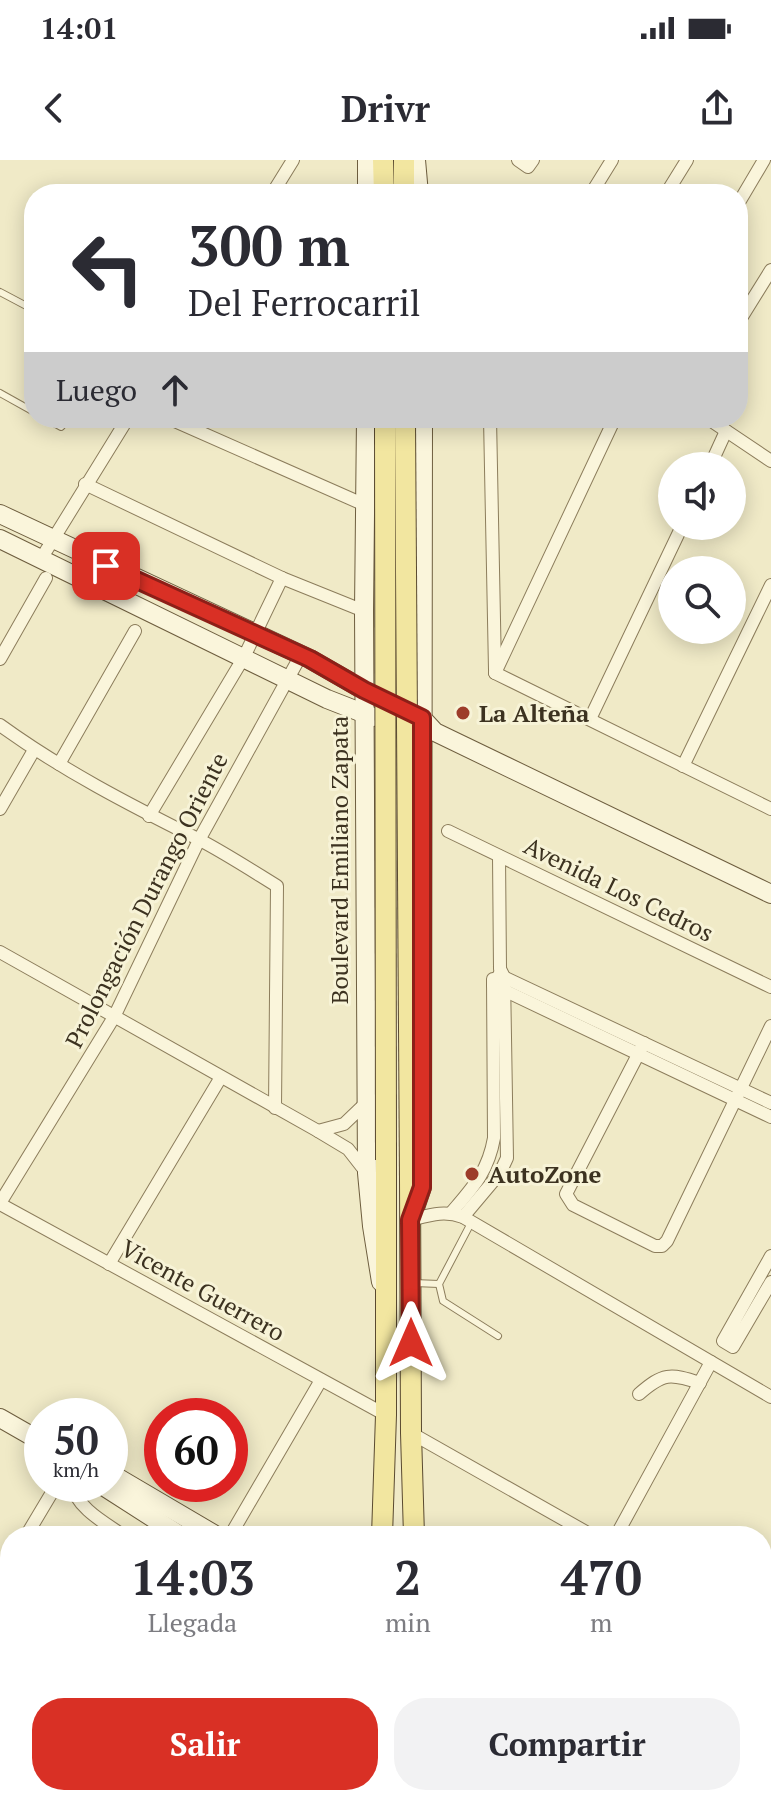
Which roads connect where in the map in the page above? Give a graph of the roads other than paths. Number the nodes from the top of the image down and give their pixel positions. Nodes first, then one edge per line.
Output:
1 (293, 160) edge
2 (367, 160) edge
3 (383, 160) edge
4 (404, 160) edge
5 (416, 160) edge
6 (518, 160) edge
7 (533, 160) edge
8 (612, 160) edge
9 (687, 160) edge
10 (764, 160) edge
11 (279, 184) edge
12 (367, 184) edge
13 (384, 184) edge
14 (404, 184) edge
15 (418, 184) edge
16 (597, 184) edge
17 (672, 184) edge
18 (748, 187) edge
19 (771, 270) edge
20 (0, 292) edge
21 (24, 305) edge
22 (748, 307) edge
23 (0, 393) edge
24 (24, 406) edge
25 (121, 428) edge
26 (191, 428) edge
27 (366, 428) edge
28 (385, 428) edge
29 (405, 428) edge
30 (423, 428) edge
31 (490, 428) edge
32 (610, 428) edge
33 (722, 428) edge
34 (726, 431) junction
35 (716, 452) edge
36 (771, 461) edge
37 (85, 484) junction
38 (365, 505) junction
39 (0, 514) edge
40 (0, 539) edge
41 (51, 540) junction
42 (675, 540) edge
43 (41, 559) junction
44 (46, 578) dead end
45 (282, 578) junction
46 (771, 585) edge
47 (364, 611) junction
48 (135, 631) dead end
49 (254, 634) junction
50 (301, 655) junction
51 (244, 657) junction
52 (0, 659) edge
53 (495, 673) junction
54 (288, 679) junction
55 (364, 690) junction
56 (364, 713) junction
57 (590, 719) junction
58 (0, 725) edge
59 (426, 729) junction
60 (34, 750) junction
61 (59, 764) junction
62 (683, 766) junction
63 (0, 809) edge
64 (771, 809) edge
65 (149, 816) junction
66 (448, 831) dead end
67 (199, 840) junction
68 (499, 856) junction
69 (771, 894) edge
70 (0, 952) edge
71 (499, 979) junction
72 (771, 987) edge
73 (114, 1017) junction
74 (771, 1026) edge
75 (641, 1049) junction
76 (221, 1077) junction
77 (738, 1095) junction
78 (367, 1102) junction
79 (771, 1103) edge
80 (275, 1108) junction
81 (771, 1117) edge
82 (318, 1131) junction
83 (367, 1173) junction
84 (0, 1204) edge
85 (462, 1217) junction
86 (410, 1220) junction
87 (771, 1256) edge
88 (109, 1264) junction
89 (411, 1282) junction
90 (771, 1282) edge
91 (439, 1284) junction
92 (386, 1301) junction
93 (498, 1336) dead end
94 (711, 1362) junction
95 (321, 1380) junction
96 (700, 1383) junction
97 (639, 1394) dead end
98 (771, 1397) edge
99 (386, 1415) junction
100 (0, 1418) edge
101 (24, 1432) edge
102 (411, 1433) junction
103 (128, 1484) edge
104 (46, 1502) edge
105 (80, 1502) edge
106 (128, 1502) edge
107 (32, 1526) edge
108 (109, 1526) edge
109 (165, 1526) edge
110 (200, 1526) edge
111 (236, 1526) edge
112 (382, 1526) edge
113 (414, 1526) edge
114 (575, 1526) edge
115 (621, 1526) edge

1 - 11 street
2 - 12 street
3 - 13 main road
4 - 14 main road
5 - 15 street
6 - 7 street
8 - 16 street
9 - 17 street
10 - 18 street
19 - 22 street
20 - 21 lane
23 - 24 lane
25 - 37 street
26 - 38 street
27 - 38 street, Boulevard Emiliano Zapata
28 - 92 main road, Boulevard Emiliano Zapata, bridge
29 - 86 main road, bridge
30 - 59 street
31 - 53 street
32 - 53 street
33 - 34 street
34 - 35 street
34 - 36 street
37 - 41 street
37 - 45 street
38 - 47 street, Boulevard Emiliano Zapata
39 - 41 street
40 - 43 street
41 - 43 street
41 - 49 street
42 - 57 street
43 - 51 street
44 - 52 street
45 - 47 street
45 - 49 street
46 - 62 street
47 - 55 street, Boulevard Emiliano Zapata
48 - 61 street
49 - 50 street
49 - 51 street
50 - 54 street, Prolongación Durango Oriente
50 - 55 street
51 - 54 street
51 - 65 street
53 - 57 street
54 - 56 street
54 - 67 street, Prolongación Durango Oriente
55 - 56 street, Boulevard Emiliano Zapata
55 - 59 street
56 - 59 street
56 - 78 street, Boulevard Emiliano Zapata
57 - 62 street
58 - 60 street
59 - 69 street
59 - 86 street
60 - 61 street
60 - 63 street
61 - 65 street
62 - 64 street
65 - 67 street
66 - 68 street, Avenida Los Cedros
67 - 73 street, Prolongación Durango Oriente
67 - 80 street
68 - 71 street
68 - 72 street, Avenida Los Cedros
70 - 73 street
71 - 75 street
71 - 85 street
73 - 76 street
73 - 84 street, Prolongación Durango Oriente
74 - 77 street
75 - 77 street
75 - 77 street
76 - 80 street
76 - 88 street
77 - 79 street
77 - 81 street
78 - 82 street
78 - 83 street, Boulevard Emiliano Zapata
80 - 82 street
82 - 83 street
83 - 92 street, Boulevard Emiliano Zapata
84 - 88 street, Vicente Guerrero
85 - 86 street
85 - 91 lane
85 - 94 street
86 - 89 main road
87 - 90 street
88 - 95 street, Vicente Guerrero
89 - 91 lane
89 - 102 main road
91 - 93 lane
92 - 99 main road, Boulevard Emiliano Zapata
94 - 96 street
94 - 98 street
95 - 99 street, Vicente Guerrero
95 - 111 street
96 - 97 street
96 - 115 street
99 - 112 main road, Boulevard Emiliano Zapata
100 - 101 street
102 - 113 main road
102 - 114 street
103 - 110 street
104 - 107 street
105 - 108 street
106 - 109 street

